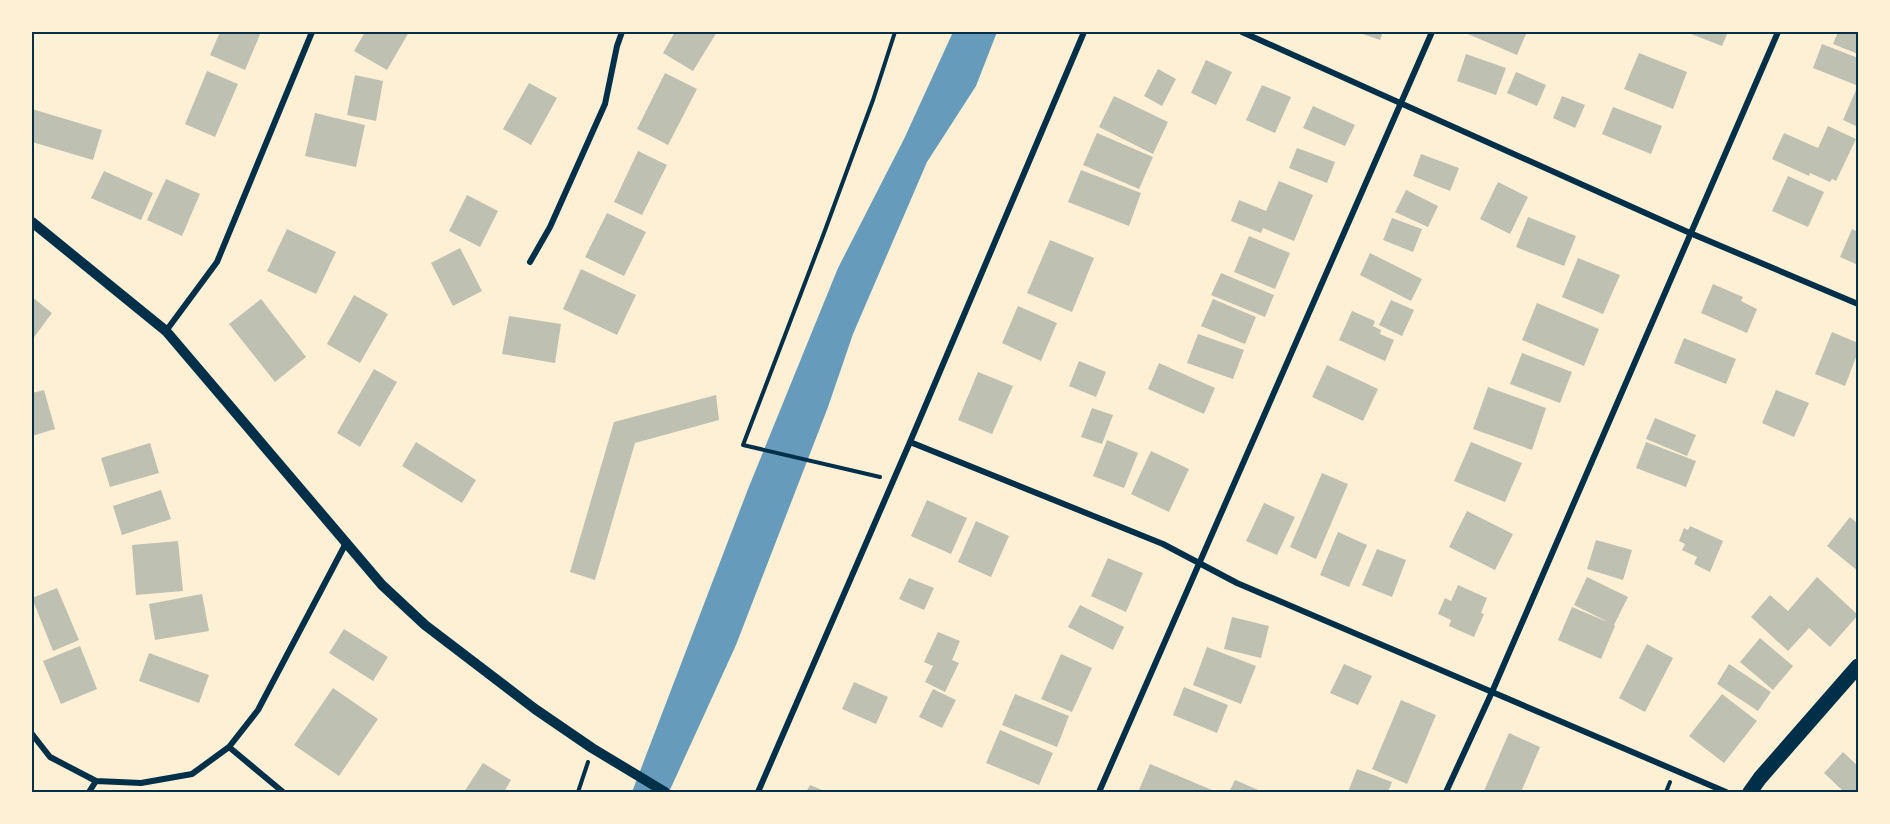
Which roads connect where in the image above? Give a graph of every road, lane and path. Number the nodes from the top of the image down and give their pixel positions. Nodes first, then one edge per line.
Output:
1 (312, 32) edge
2 (622, 32) edge
3 (895, 32) edge
4 (1084, 32) edge
5 (1242, 32) edge
6 (1432, 32) edge
7 (1778, 32) edge
8 (1401, 103) junction
9 (32, 222) edge
10 (1690, 233) junction
11 (530, 262) dead end
12 (1858, 304) edge
13 (166, 331) junction
14 (910, 442) junction
15 (892, 480) junction
16 (346, 543) junction
17 (1200, 562) junction
18 (1858, 666) edge
19 (1492, 692) junction
20 (32, 734) edge
21 (229, 747) junction
22 (592, 748) junction
23 (96, 781) junction
24 (89, 792) edge
25 (283, 792) edge
26 (578, 792) edge
27 (665, 792) edge
28 (758, 792) edge
29 (1099, 792) edge
30 (1446, 792) edge
31 (1726, 792) edge
32 (1750, 792) edge

1 - 13 street
2 - 11 street
3 - 15 path
4 - 14 street
5 - 8 street
6 - 8 street
7 - 10 street
8 - 10 street
8 - 17 street
9 - 13 street
10 - 12 street
10 - 19 street
13 - 16 street
14 - 15 street
14 - 17 street
15 - 28 street
16 - 21 street
16 - 22 street
17 - 19 street
17 - 29 street
18 - 32 main road
19 - 30 street
19 - 31 street
20 - 23 street
21 - 23 street
21 - 25 street
22 - 26 path
22 - 27 street
23 - 24 street

